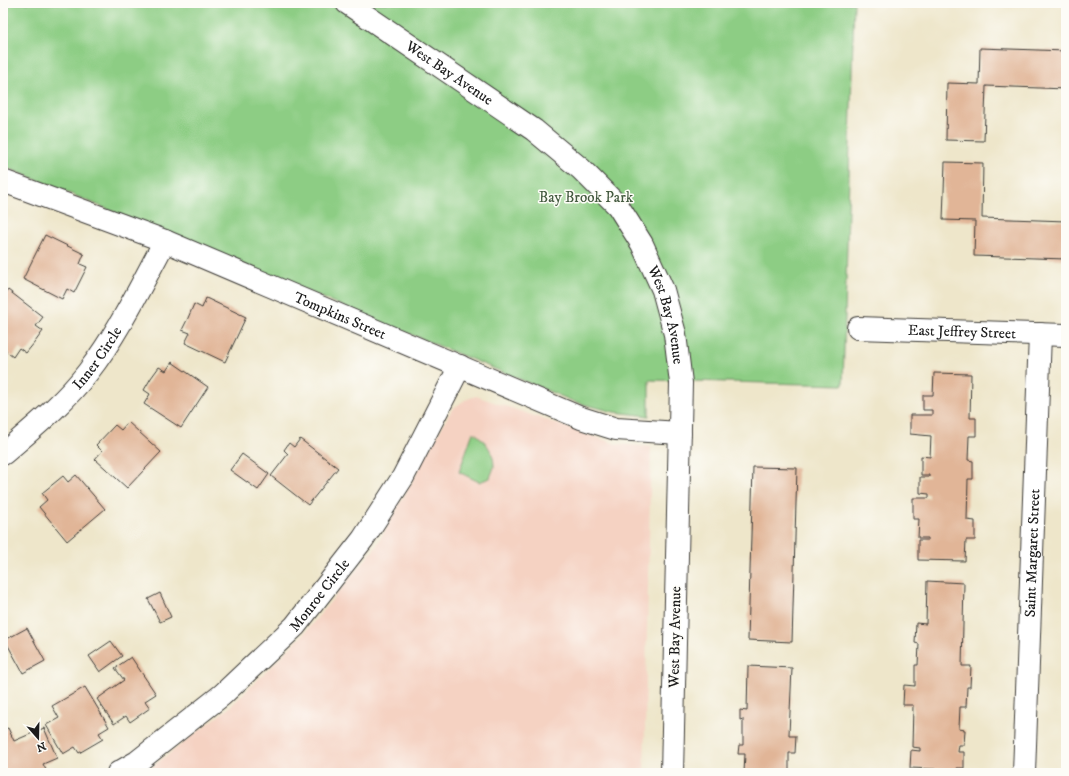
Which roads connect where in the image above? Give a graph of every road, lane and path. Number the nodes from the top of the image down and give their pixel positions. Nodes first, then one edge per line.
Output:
1 (347, 3) edge
2 (3, 181) edge
3 (165, 241) junction
4 (858, 328) dead end
5 (1040, 334) junction
6 (1066, 335) edge
7 (460, 366) junction
8 (680, 434) junction
9 (3, 454) edge
10 (118, 773) edge
11 (672, 773) edge
12 (1024, 773) edge

1 - 8 street, West Bay Avenue
2 - 3 street, Tompkins Street
3 - 7 street, Tompkins Street
3 - 9 street, Inner Circle
4 - 5 street, East Jeffrey Street
5 - 6 street, East Jeffrey Street
5 - 12 street, Saint Margaret Street
7 - 8 street, Tompkins Street
7 - 10 street, Monroe Circle
8 - 11 street, West Bay Avenue

